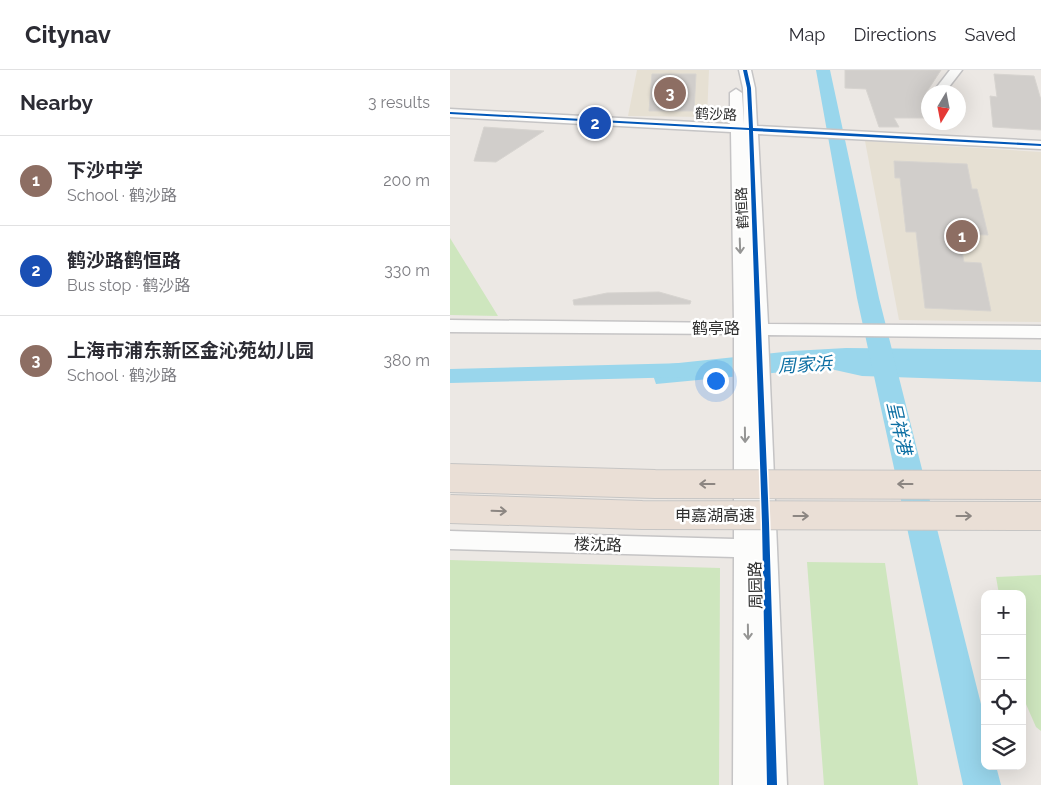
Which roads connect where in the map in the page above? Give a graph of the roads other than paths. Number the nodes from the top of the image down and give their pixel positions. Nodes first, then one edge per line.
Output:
1 (734, 70) edge
2 (745, 70) edge
3 (956, 70) edge
4 (944, 85) edge
5 (450, 113) edge
6 (743, 128) junction
7 (943, 130) edge
8 (945, 140) junction
9 (1041, 145) edge
10 (450, 326) edge
11 (1041, 332) edge
12 (751, 337) junction
13 (753, 386) junction
14 (450, 478) edge
15 (1041, 485) edge
16 (450, 509) edge
17 (1041, 516) edge
18 (450, 540) edge
19 (746, 548) junction
20 (748, 785) edge
21 (772, 785) edge

1 - 6 street, 鹤恒路
2 - 6 street, 鹤恒路
3 - 4 street
5 - 6 street, 鹤沙路
6 - 8 street, 鹤沙路
6 - 12 street, 鹤恒路
7 - 8 street
8 - 9 street, 鹤沙路
10 - 12 street, 鹤亭路
11 - 12 street, 鹤亭路
12 - 13 street, 鹤恒路
13 -> 19 street, 周园路
13 - 21 street, 周园路
15 -> 14 highway, 申嘉湖高速, bridge
16 -> 17 highway, 申嘉湖高速, bridge
18 - 19 street, 楼沈路
19 -> 20 street, 周园路

